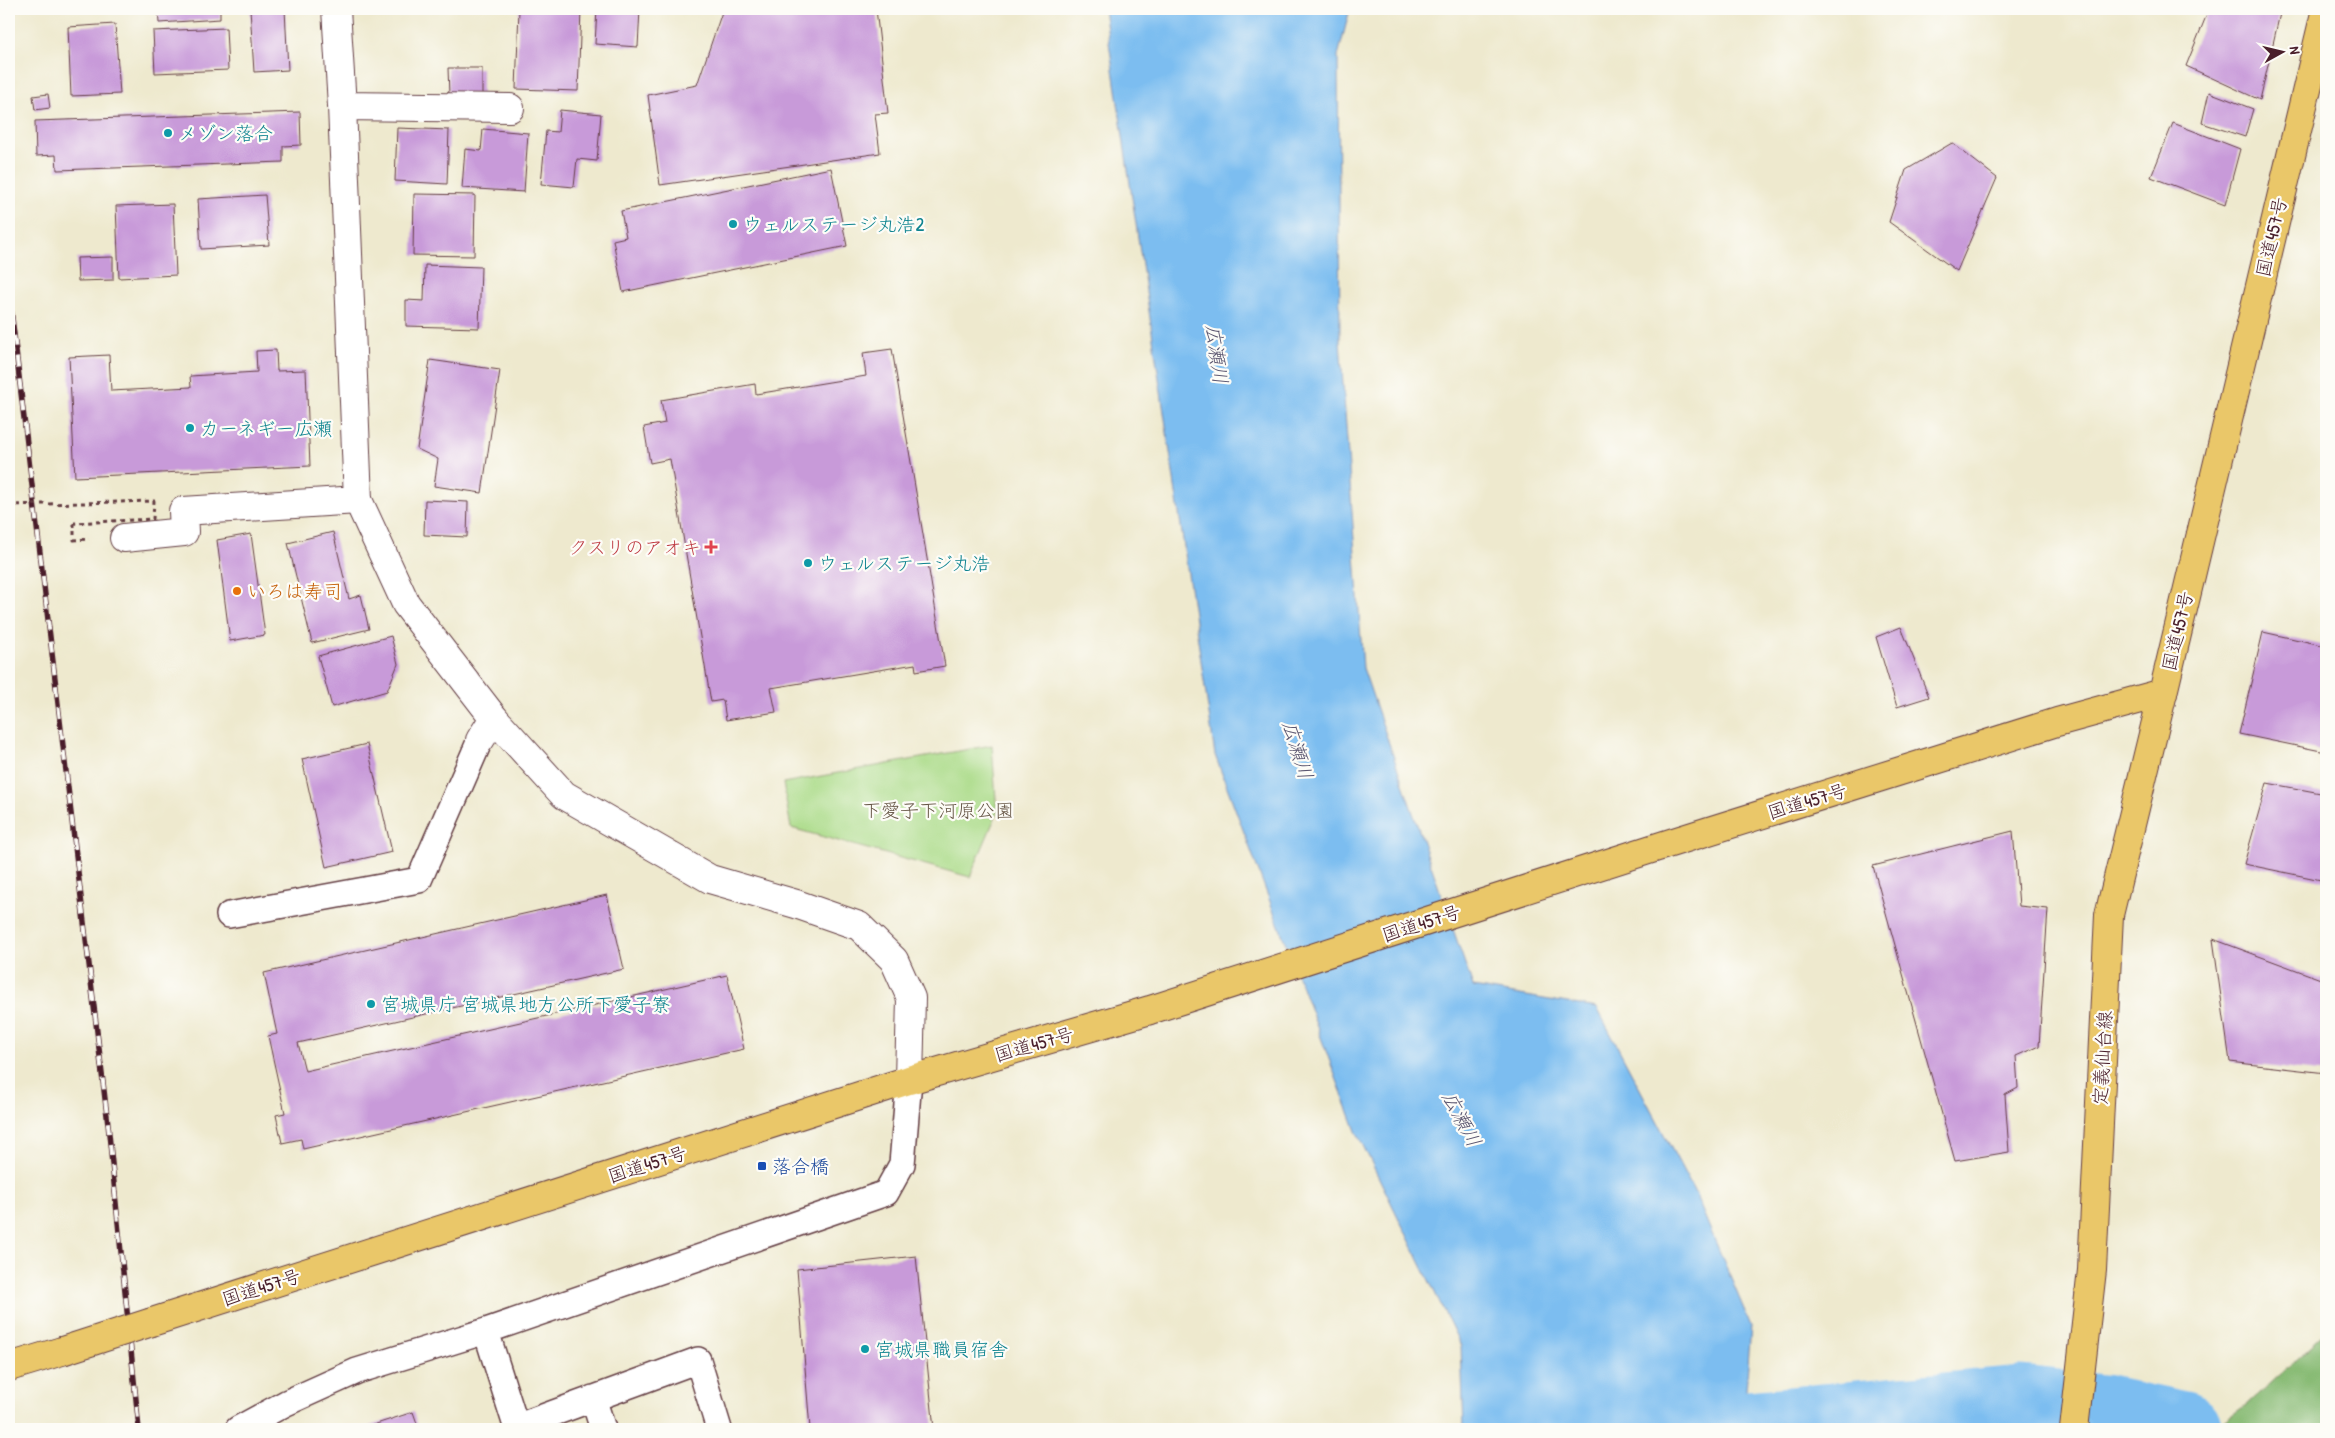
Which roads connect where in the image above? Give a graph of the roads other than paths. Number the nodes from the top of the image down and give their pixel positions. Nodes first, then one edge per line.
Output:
1 (336, 9) edge
2 (2326, 9) edge
3 (342, 106) junction
4 (510, 108) dead end
5 (358, 500) junction
6 (124, 538) dead end
7 (2162, 693) junction
8 (487, 729) junction
9 (229, 915) dead end
10 (909, 1080) junction
11 (486, 1331) junction
12 (9, 1367) edge
13 (593, 1398) junction
14 (516, 1428) edge
15 (238, 1429) edge
16 (603, 1429) edge
17 (719, 1429) edge
18 (2074, 1429) edge

1 - 3 street
2 - 7 main road, 国道457号
3 - 4 street
3 - 5 street
5 - 6 street
5 - 8 street
7 - 10 main road, 国道457号
7 - 18 main road, 定義仙台線
8 - 9 lane
8 - 10 street
10 - 11 lane
10 - 12 main road, 国道457号, bridge
11 - 14 lane
11 - 15 lane
13 - 14 lane
13 - 16 lane
13 - 17 lane

